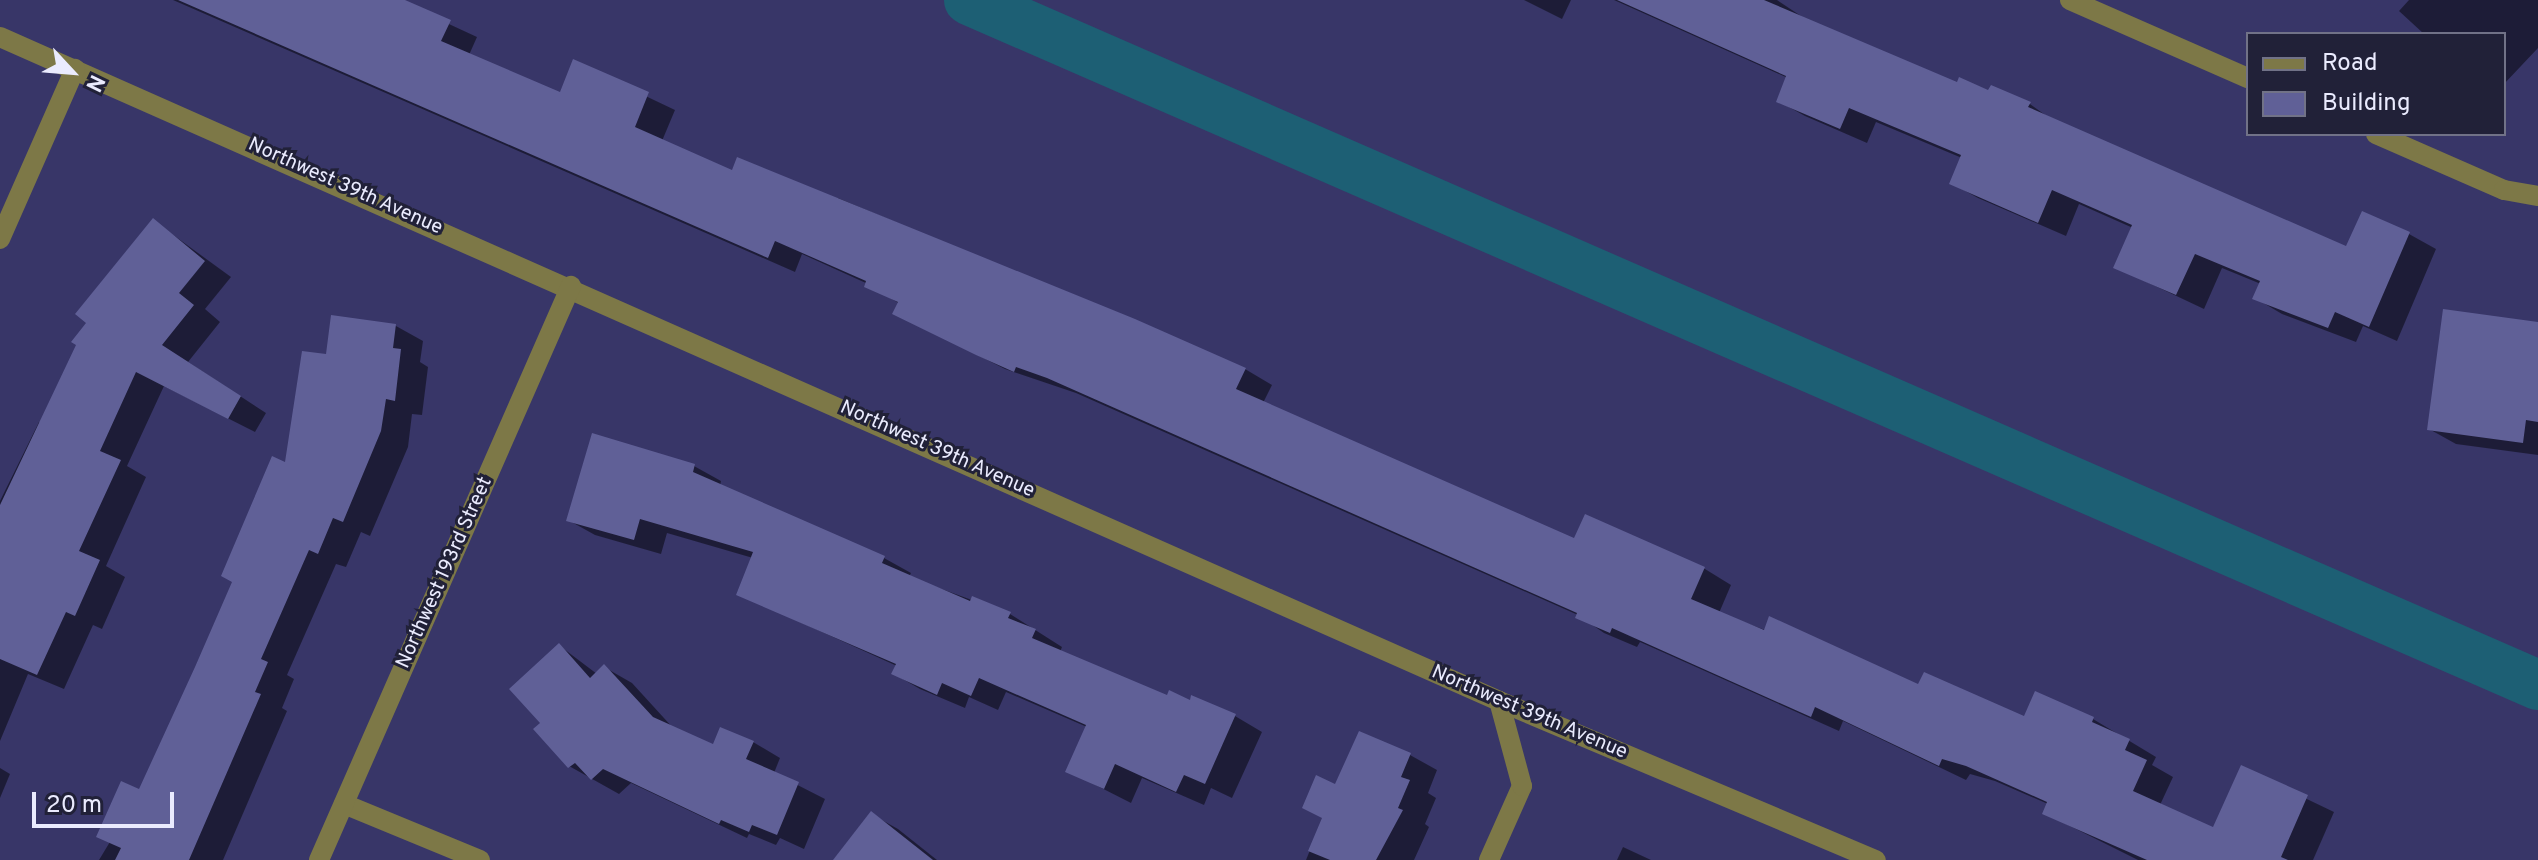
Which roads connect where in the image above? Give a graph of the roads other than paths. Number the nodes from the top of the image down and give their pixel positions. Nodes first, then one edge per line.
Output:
1 (2070, 0) edge
2 (0, 37) edge
3 (75, 69) junction
4 (2246, 77) edge
5 (2381, 136) edge
6 (2538, 196) edge
7 (0, 239) edge
8 (571, 286) junction
9 (1499, 701) junction
10 (344, 804) junction
11 (319, 860) edge
12 (480, 860) edge
13 (1489, 860) edge
14 (1876, 860) edge

1 - 4 street
2 - 3 street, Northwest 39th Avenue
3 - 7 street
3 - 8 street, Northwest 39th Avenue
5 - 6 street
8 - 9 street, Northwest 39th Avenue
8 - 10 street, Northwest 193rd Street
9 - 13 street
9 - 14 street, Northwest 39th Avenue
10 - 11 street, Northwest 193rd Street
10 - 12 street

